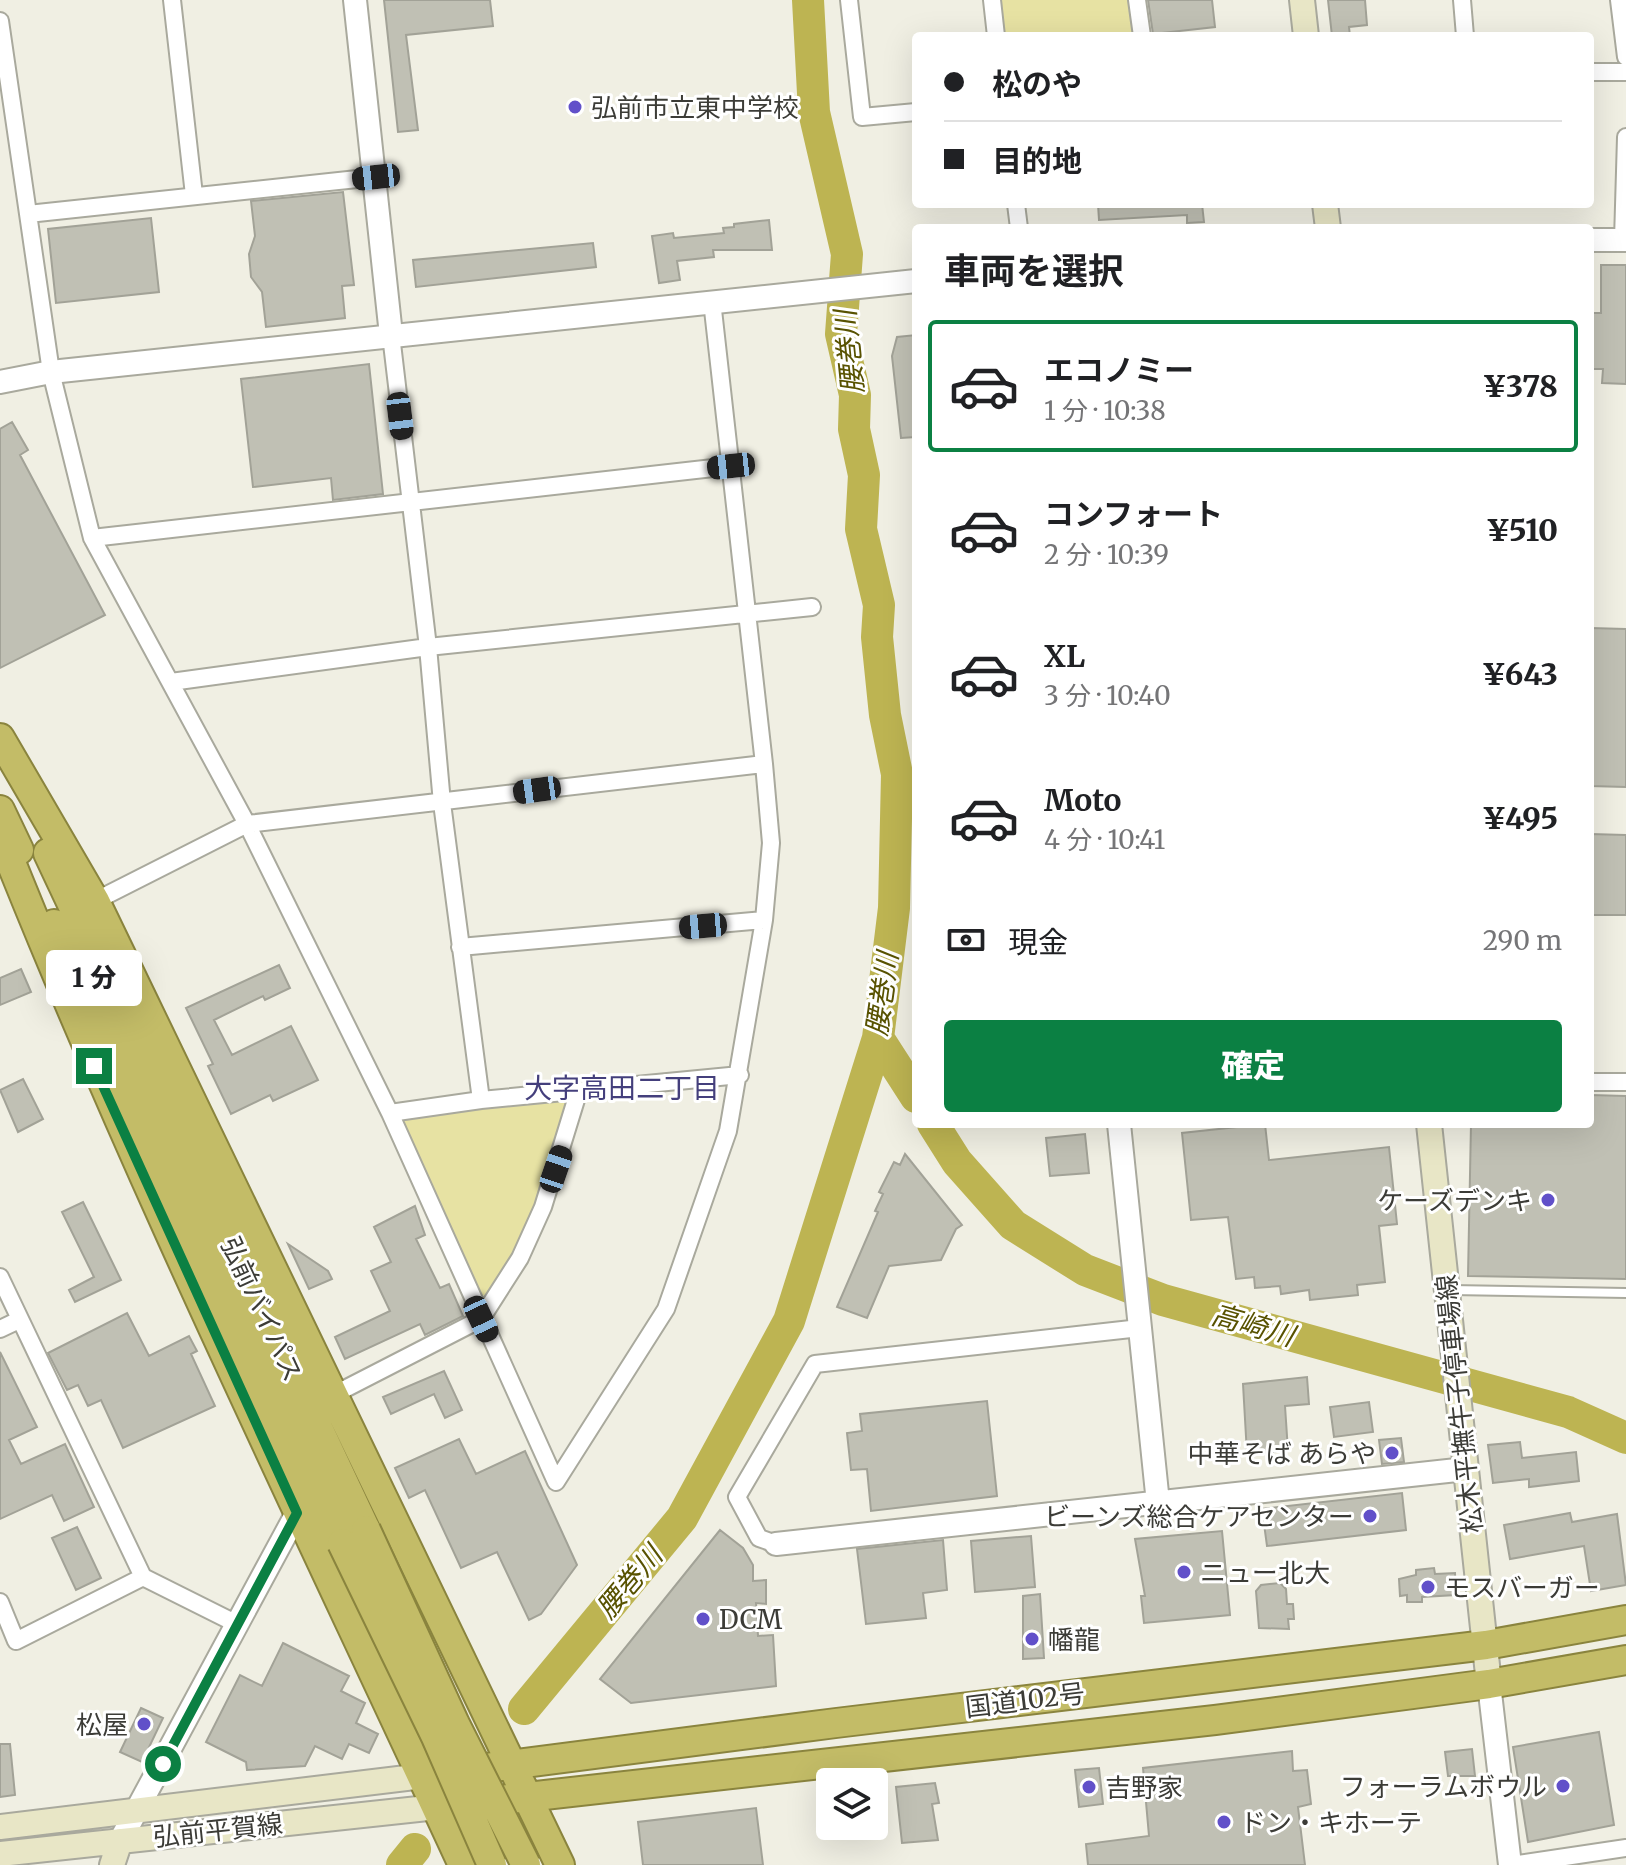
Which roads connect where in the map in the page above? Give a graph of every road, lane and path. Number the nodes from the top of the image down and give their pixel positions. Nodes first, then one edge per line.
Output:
1 (172, 0) edge
2 (355, 0) edge
3 (849, 0) edge
4 (992, 0) edge
5 (1137, 0) edge
6 (1302, 0) edge
7 (1462, 0) edge
8 (1619, 0) edge
9 (0, 21) edge
10 (996, 32) edge
11 (1141, 32) edge
12 (1306, 32) edge
13 (1465, 32) edge
14 (1626, 57) edge
15 (1594, 72) edge
16 (1626, 72) edge
17 (912, 112) edge
18 (1626, 137) edge
19 (376, 177) junction
20 (194, 195) junction
21 (28, 214) junction
22 (1594, 240) edge
23 (1625, 240) edge
24 (912, 281) edge
25 (712, 301) junction
26 (391, 335) junction
27 (51, 372) junction
28 (0, 382) edge
29 (731, 466) junction
30 (411, 503) junction
31 (92, 538) junction
32 (812, 607) dead end
33 (745, 612) junction
34 (428, 647) junction
35 (171, 682) junction
36 (0, 738) edge
37 (0, 751) edge
38 (764, 764) junction
39 (442, 803) junction
40 (0, 810) edge
41 (247, 824) junction
42 (0, 835) edge
43 (95, 901) junction
44 (764, 920) junction
45 (460, 947) junction
46 (740, 1075) junction
47 (1594, 1082) edge
48 (1626, 1082) edge
49 (579, 1090) junction
50 (481, 1100) junction
51 (390, 1113) junction
52 (1119, 1128) edge
53 (1429, 1128) edge
54 (0, 1277) edge
55 (1447, 1290) junction
56 (1626, 1293) edge
57 (481, 1319) junction
58 (1139, 1319) junction
59 (19, 1320) junction
60 (0, 1329) edge
61 (335, 1394) junction
62 (1466, 1469) junction
63 (1158, 1503) junction
64 (297, 1513) junction
65 (354, 1537) junction
66 (776, 1544) joint
67 (143, 1577) junction
68 (0, 1602) edge
69 (1626, 1620) edge
70 (235, 1623) junction
71 (1486, 1645) junction
72 (1626, 1660) edge
73 (1489, 1684) junction
74 (510, 1766) junction
75 (423, 1776) junction
76 (526, 1796) junction
77 (437, 1807) junction
78 (137, 1810) junction
79 (0, 1827) edge
80 (120, 1841) junction
81 (1626, 1848) edge
82 (0, 1854) edge
83 (112, 1865) edge
84 (463, 1865) edge
85 (492, 1865) edge
86 (526, 1865) edge
87 (560, 1865) edge
88 (1511, 1865) edge

1 - 20 street
2 - 19 street
3 - 17 street
4 - 10 street
5 - 11 street
6 - 12 main road
7 - 13 street
8 - 14 street
9 - 21 street
15 - 16 street
18 - 23 street
19 - 20 street
19 - 26 street
20 - 21 street
21 - 27 street
22 - 23 street
24 - 25 street
25 - 26 street
25 - 29 street
26 - 27 street
26 - 30 street
27 - 28 street
27 - 31 street
29 - 30 street
29 - 33 street
30 - 31 street
30 - 34 street
31 - 35 street
32 - 33 street
33 - 34 street
33 - 38 street
34 - 35 street
34 - 39 street
35 - 41 street
36 - 43 highway
37 - 65 highway, 弘前バイパス
38 - 39 street
38 - 44 street
39 - 41 street
39 - 45 street
40 - 65 highway, 弘前バイパス
41 - 43 street
41 - 51 street
42 - 64 highway
43 - 61 highway
44 - 45 street
44 - 46 street
45 - 50 street
46 - 49 street
46 - 57 street
47 - 48 street
49 - 50 street
49 - 57 street
50 - 51 street
51 - 57 street
52 - 58 street
53 - 55 main road, 松木平撫牛子停車場線
54 - 59 street
55 - 56 lane
55 - 62 main road, 松木平撫牛子停車場線
57 - 61 street
58 - 63 street
58 - 66 street
59 - 60 street
59 - 67 street
61 - 74 highway
62 - 63 street
62 - 71 main road, 松木平撫牛子停車場線
63 - 66 street
64 - 70 street
64 - 75 highway
65 - 85 highway, 弘前バイパス, bridge
65 - 86 highway, 弘前バイパス, bridge
67 - 68 street
67 - 70 street
69 - 71 highway, 国道102号
70 - 78 street
71 - 73 main road, 松木平撫牛子停車場線
71 - 74 highway, 国道102号
72 - 73 highway, 国道102号
73 - 76 highway, 国道102号
73 - 88 street
74 - 75 highway, 国道102号
74 - 76 highway
75 - 77 highway
75 - 78 main road, 弘前平賀線
76 - 77 highway, 国道102号
76 - 87 highway
77 - 80 main road, 弘前平賀線
77 - 84 highway
78 - 79 main road, 弘前平賀線
78 - 80 street
80 - 82 main road, 弘前平賀線
80 - 83 main road
81 - 88 street

